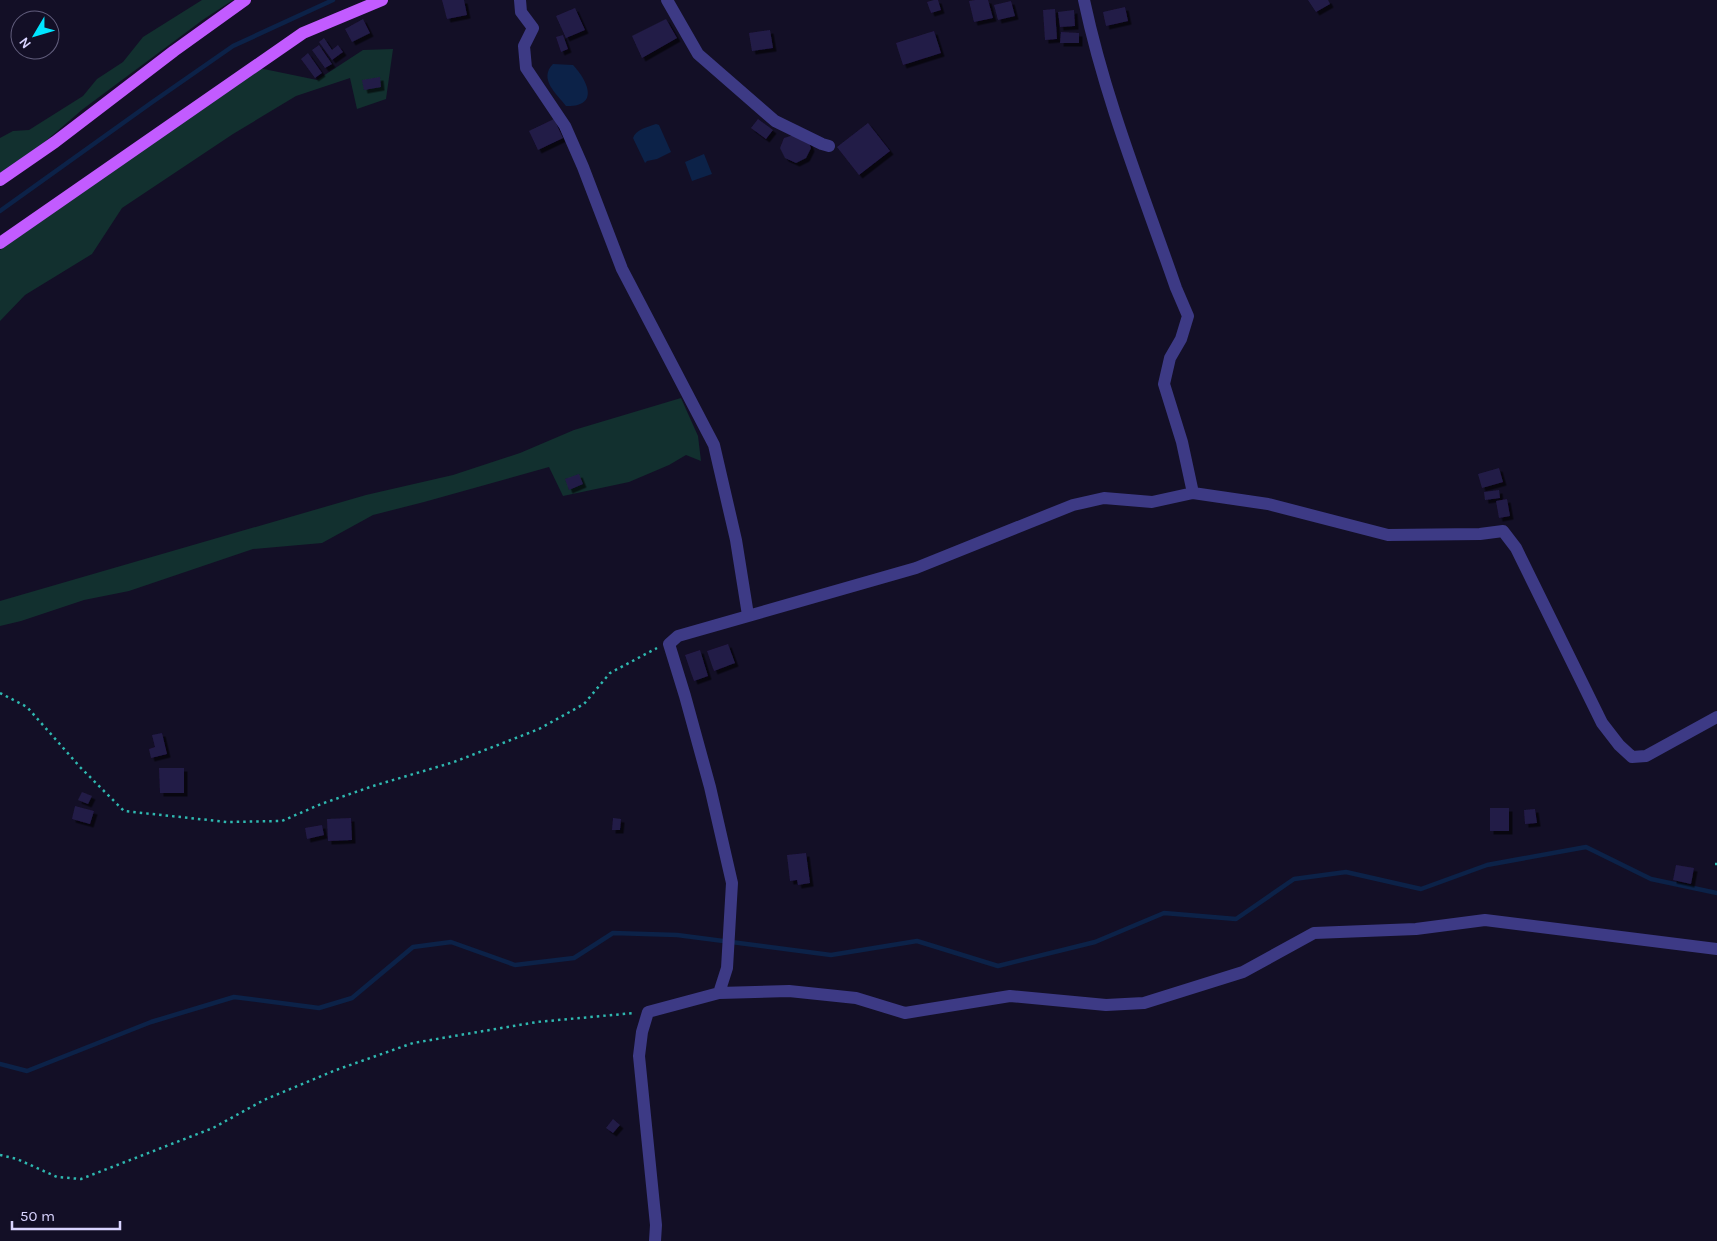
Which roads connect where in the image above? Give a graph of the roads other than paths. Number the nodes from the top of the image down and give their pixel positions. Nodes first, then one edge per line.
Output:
1 (245, 0) edge
2 (382, 0) edge
3 (520, 0) edge
4 (667, 0) edge
5 (1084, 0) edge
6 (829, 146) dead end
7 (0, 180) edge
8 (0, 243) edge
9 (1192, 493) junction
10 (748, 615) junction
11 (1717, 717) edge
12 (1717, 949) edge
13 (719, 993) junction
14 (655, 1241) edge

1 - 7 main road
2 - 8 main road
3 - 10 street
4 - 6 street
5 - 9 street
9 - 10 street
9 - 11 street
10 - 13 street
12 - 13 street
13 - 14 street

